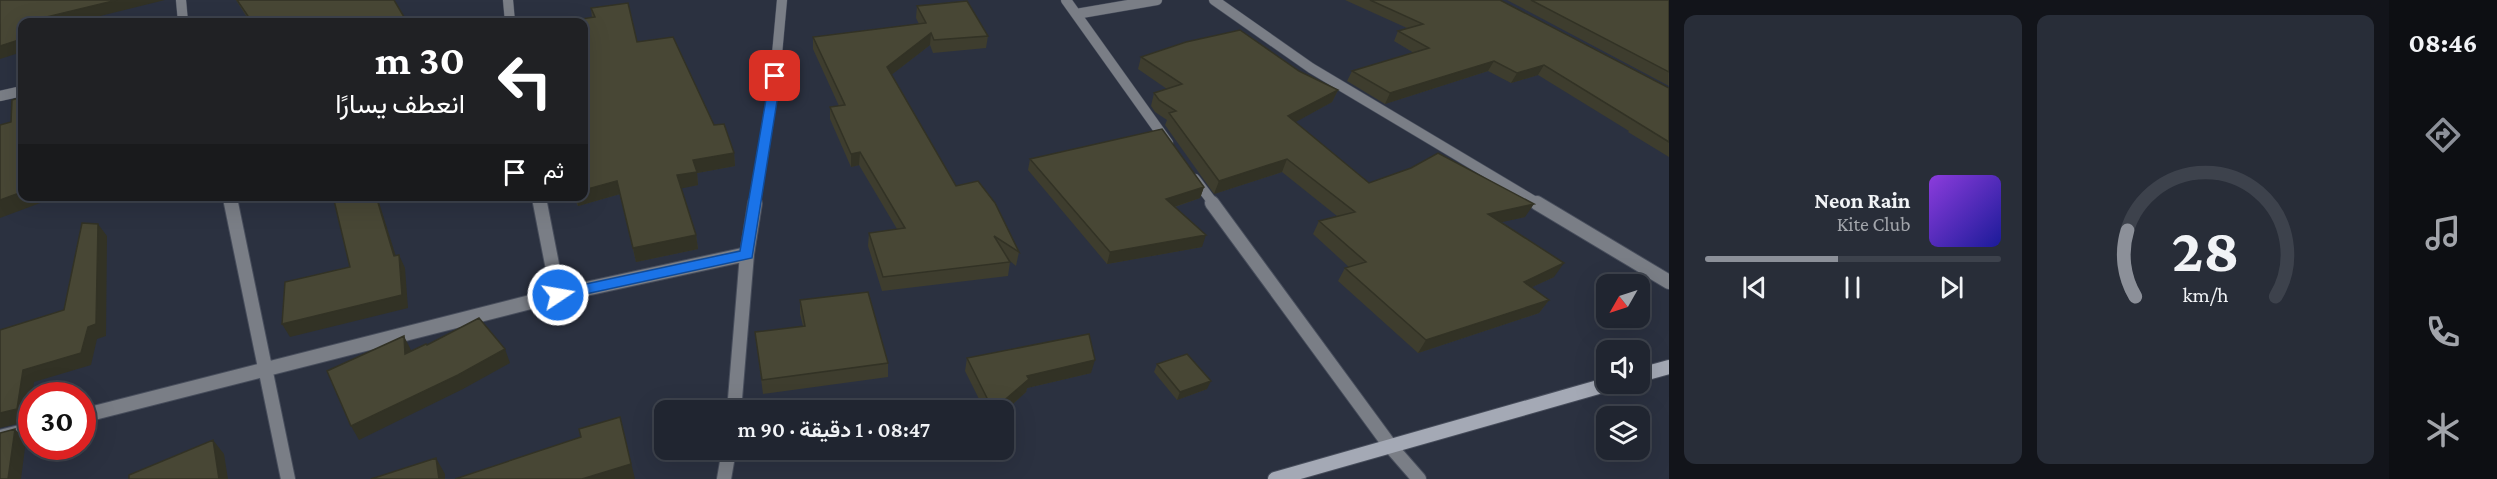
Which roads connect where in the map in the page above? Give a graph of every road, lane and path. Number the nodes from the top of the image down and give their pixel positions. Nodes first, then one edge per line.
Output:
1 (181, 0) edge
2 (508, 0) edge
3 (782, 0) edge
4 (1066, 0) edge
5 (1156, 0) edge
6 (1214, 0) edge
7 (1076, 14) junction
8 (183, 18) edge
9 (510, 18) edge
10 (18, 92) edge
11 (0, 96) edge
12 (1173, 150) edge
13 (1187, 168) edge
14 (230, 201) edge
15 (540, 201) edge
16 (747, 254) junction
17 (1669, 282) edge
18 (558, 295) junction
19 (1669, 366) edge
20 (267, 368) junction
21 (1650, 372) edge
22 (1596, 388) edge
23 (735, 400) edge
24 (96, 412) edge
25 (18, 432) edge
26 (0, 437) edge
27 (1391, 447) junction
28 (727, 460) edge
29 (288, 479) edge
30 (724, 479) edge
31 (1275, 479) edge
32 (1419, 479) edge

1 - 8 street
2 - 9 street
3 - 16 street
4 - 7 street
5 - 7 street
6 - 17 street
7 - 12 street
10 - 11 street
13 - 27 street
14 - 20 street
15 - 18 street
16 - 18 street
16 - 23 street
18 - 20 street
19 - 21 street
20 - 24 street
20 - 29 street
22 - 27 street
25 - 26 street
27 - 31 street
27 - 32 street
28 - 30 street

